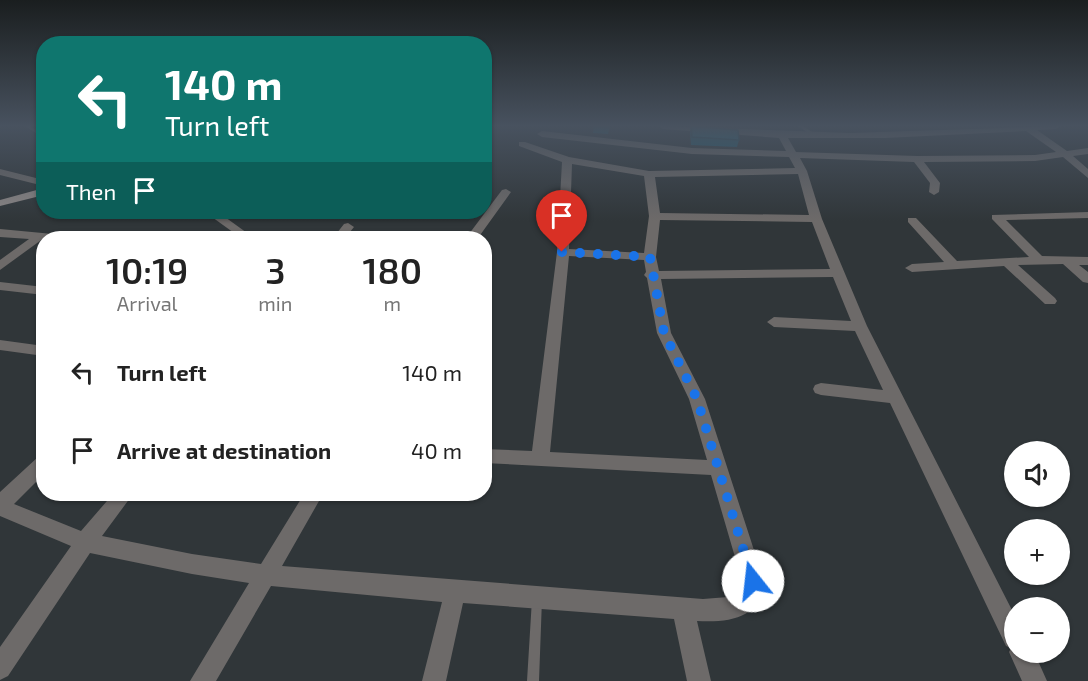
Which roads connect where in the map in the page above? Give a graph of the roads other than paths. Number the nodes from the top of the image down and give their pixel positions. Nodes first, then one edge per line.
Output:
1 (561, 158) edge
2 (796, 158) edge
3 (867, 158) edge
4 (1037, 158) edge
5 (1069, 158) edge
6 (917, 159) junction
7 (567, 160) junction
8 (802, 171) junction
9 (0, 172) edge
10 (649, 174) junction
11 (1088, 175) edge
12 (36, 184) edge
13 (36, 187) edge
14 (36, 189) edge
15 (506, 192) dead end
16 (934, 192) dead end
17 (0, 193) edge
18 (0, 203) edge
19 (492, 211) edge
20 (1088, 215) edge
21 (655, 216) junction
22 (221, 219) edge
23 (816, 219) junction
24 (912, 220) dead end
25 (348, 227) dead end
26 (238, 231) edge
27 (345, 231) edge
28 (0, 233) edge
29 (36, 237) edge
30 (36, 244) edge
31 (562, 252) junction
32 (1039, 260) junction
33 (1067, 261) junction
34 (1088, 261) edge
35 (1007, 262) junction
36 (954, 265) junction
37 (0, 266) edge
38 (651, 266) junction
39 (912, 268) dead end
40 (840, 273) junction
41 (1088, 279) edge
42 (0, 286) edge
43 (36, 290) edge
44 (1050, 301) dead end
45 (774, 322) dead end
46 (861, 326) junction
47 (0, 345) edge
48 (36, 350) edge
49 (821, 389) dead end
50 (896, 398) junction
51 (492, 456) edge
52 (540, 458) junction
53 (717, 468) junction
54 (36, 470) edge
55 (118, 501) edge
56 (310, 501) edge
57 (0, 506) edge
58 (85, 542) junction
59 (267, 575) junction
60 (455, 592) junction
61 (537, 596) junction
62 (683, 609) junction
63 (1004, 618) edge
64 (1026, 663) edge
65 (0, 668) edge
66 (202, 681) edge
67 (434, 681) edge
68 (533, 681) edge
69 (699, 681) edge
70 (1035, 681) edge

1 - 7 street
2 - 8 street
3 - 6 street
4 - 6 street
5 - 11 street
6 - 16 street
7 - 10 street
7 - 31 street
8 - 10 street
8 - 23 street
9 - 12 street
10 - 21 street
13 - 17 main road
14 - 18 main road
15 - 19 street
20 - 32 street
21 - 23 street
21 - 38 street
22 - 26 street
23 - 40 street
24 - 36 street
25 - 27 street
28 - 29 street
30 - 37 street
31 - 38 street
31 - 52 street
32 - 33 street
32 - 35 street
33 - 34 street
33 - 41 street
35 - 36 street
35 - 44 street
36 - 39 street
38 - 40 street
38 - 53 street
40 - 46 street
42 - 43 street
45 - 46 street
46 - 50 street
47 - 48 street
49 - 50 street
50 - 63 street
51 - 52 street
52 - 53 street
53 - 62 street
54 - 57 street
55 - 58 street
56 - 59 street
57 - 58 street
58 - 59 street
58 - 65 street
59 - 60 street
59 - 66 street
60 - 61 street
60 - 67 street
61 - 62 street
61 - 68 lane
62 - 69 street
64 - 70 street

